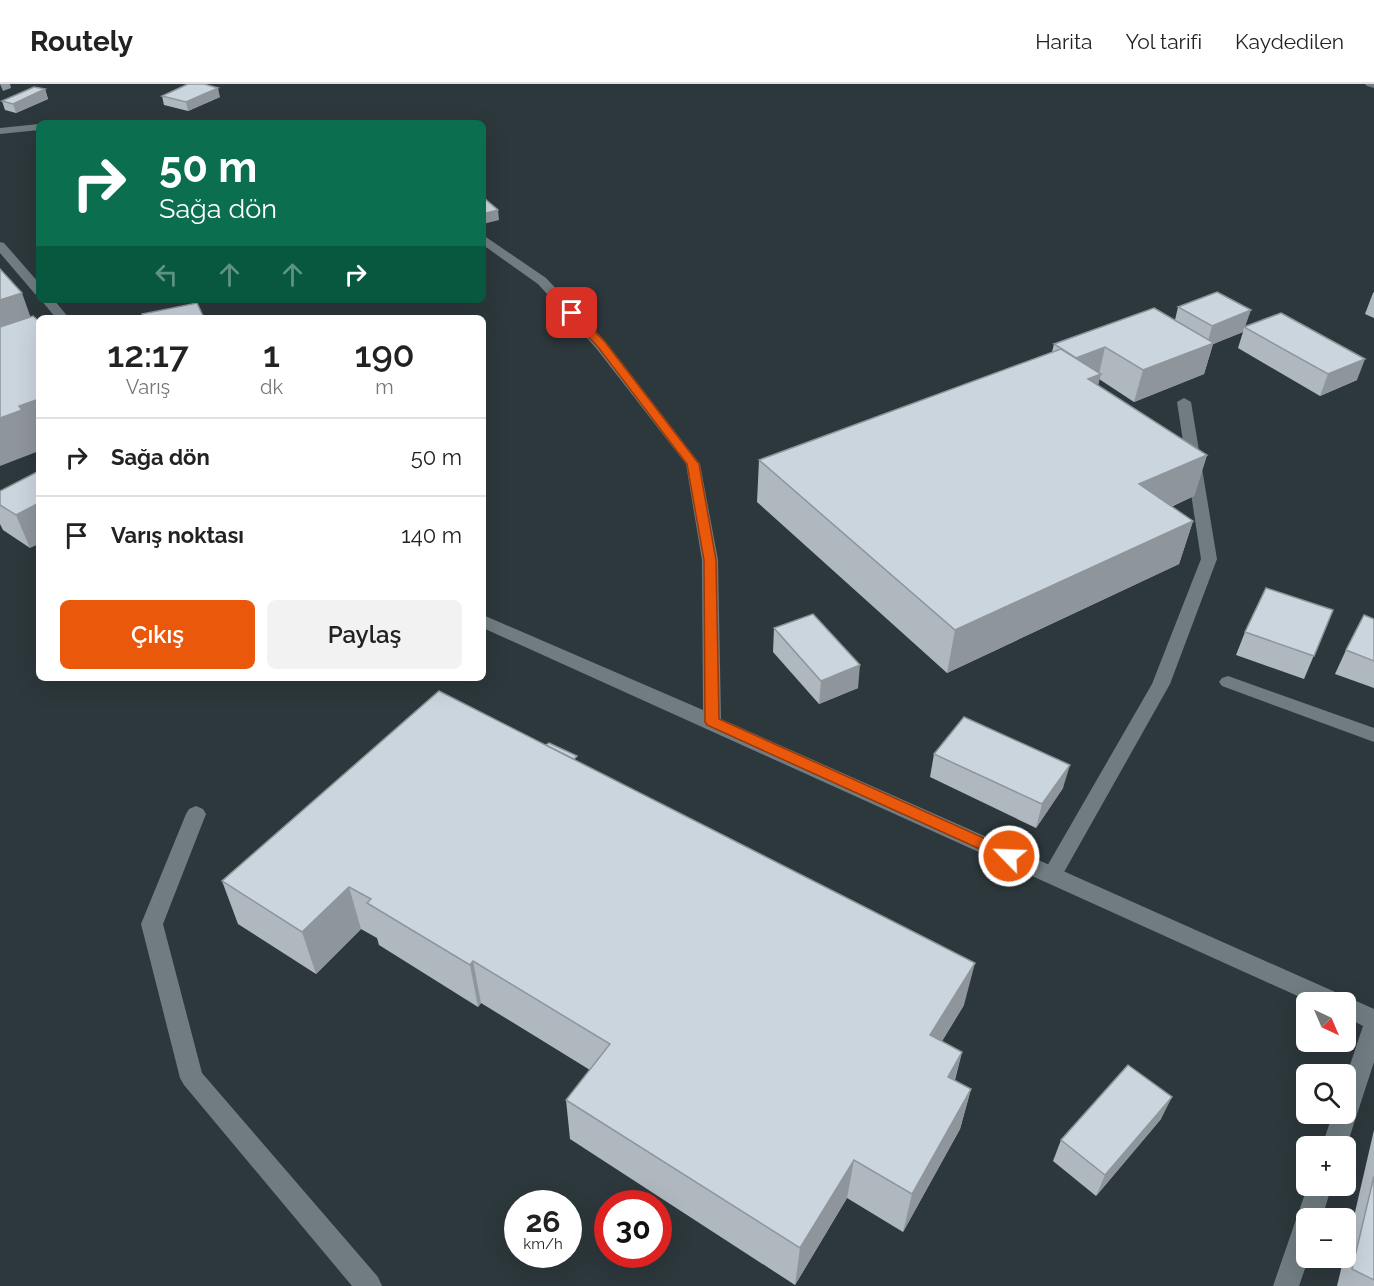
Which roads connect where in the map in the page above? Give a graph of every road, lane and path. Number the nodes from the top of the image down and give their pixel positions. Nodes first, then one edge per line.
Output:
1 (1370, 84) edge
2 (1374, 85) edge
3 (36, 127) edge
4 (0, 131) edge
5 (486, 241) edge
6 (0, 246) edge
7 (36, 288) edge
8 (50, 303) edge
9 (60, 315) edge
10 (1184, 402) dead end
11 (486, 622) edge
12 (1228, 682) dead end
13 (712, 722) junction
14 (1374, 735) edge
15 (196, 814) dead end
16 (1052, 875) junction
17 (1312, 992) edge
18 (1356, 1012) edge
19 (1374, 1020) edge
20 (1374, 1027) edge
21 (1356, 1080) edge
22 (1296, 1256) edge
23 (369, 1286) edge
24 (1286, 1286) edge

1 - 2 street
3 - 4 street
5 - 13 street
6 - 7 street
8 - 9 street
10 - 16 street
11 - 13 street
12 - 14 street
13 - 16 street
15 - 23 street
16 - 17 street
18 - 19 street
20 - 21 street
22 - 24 street

